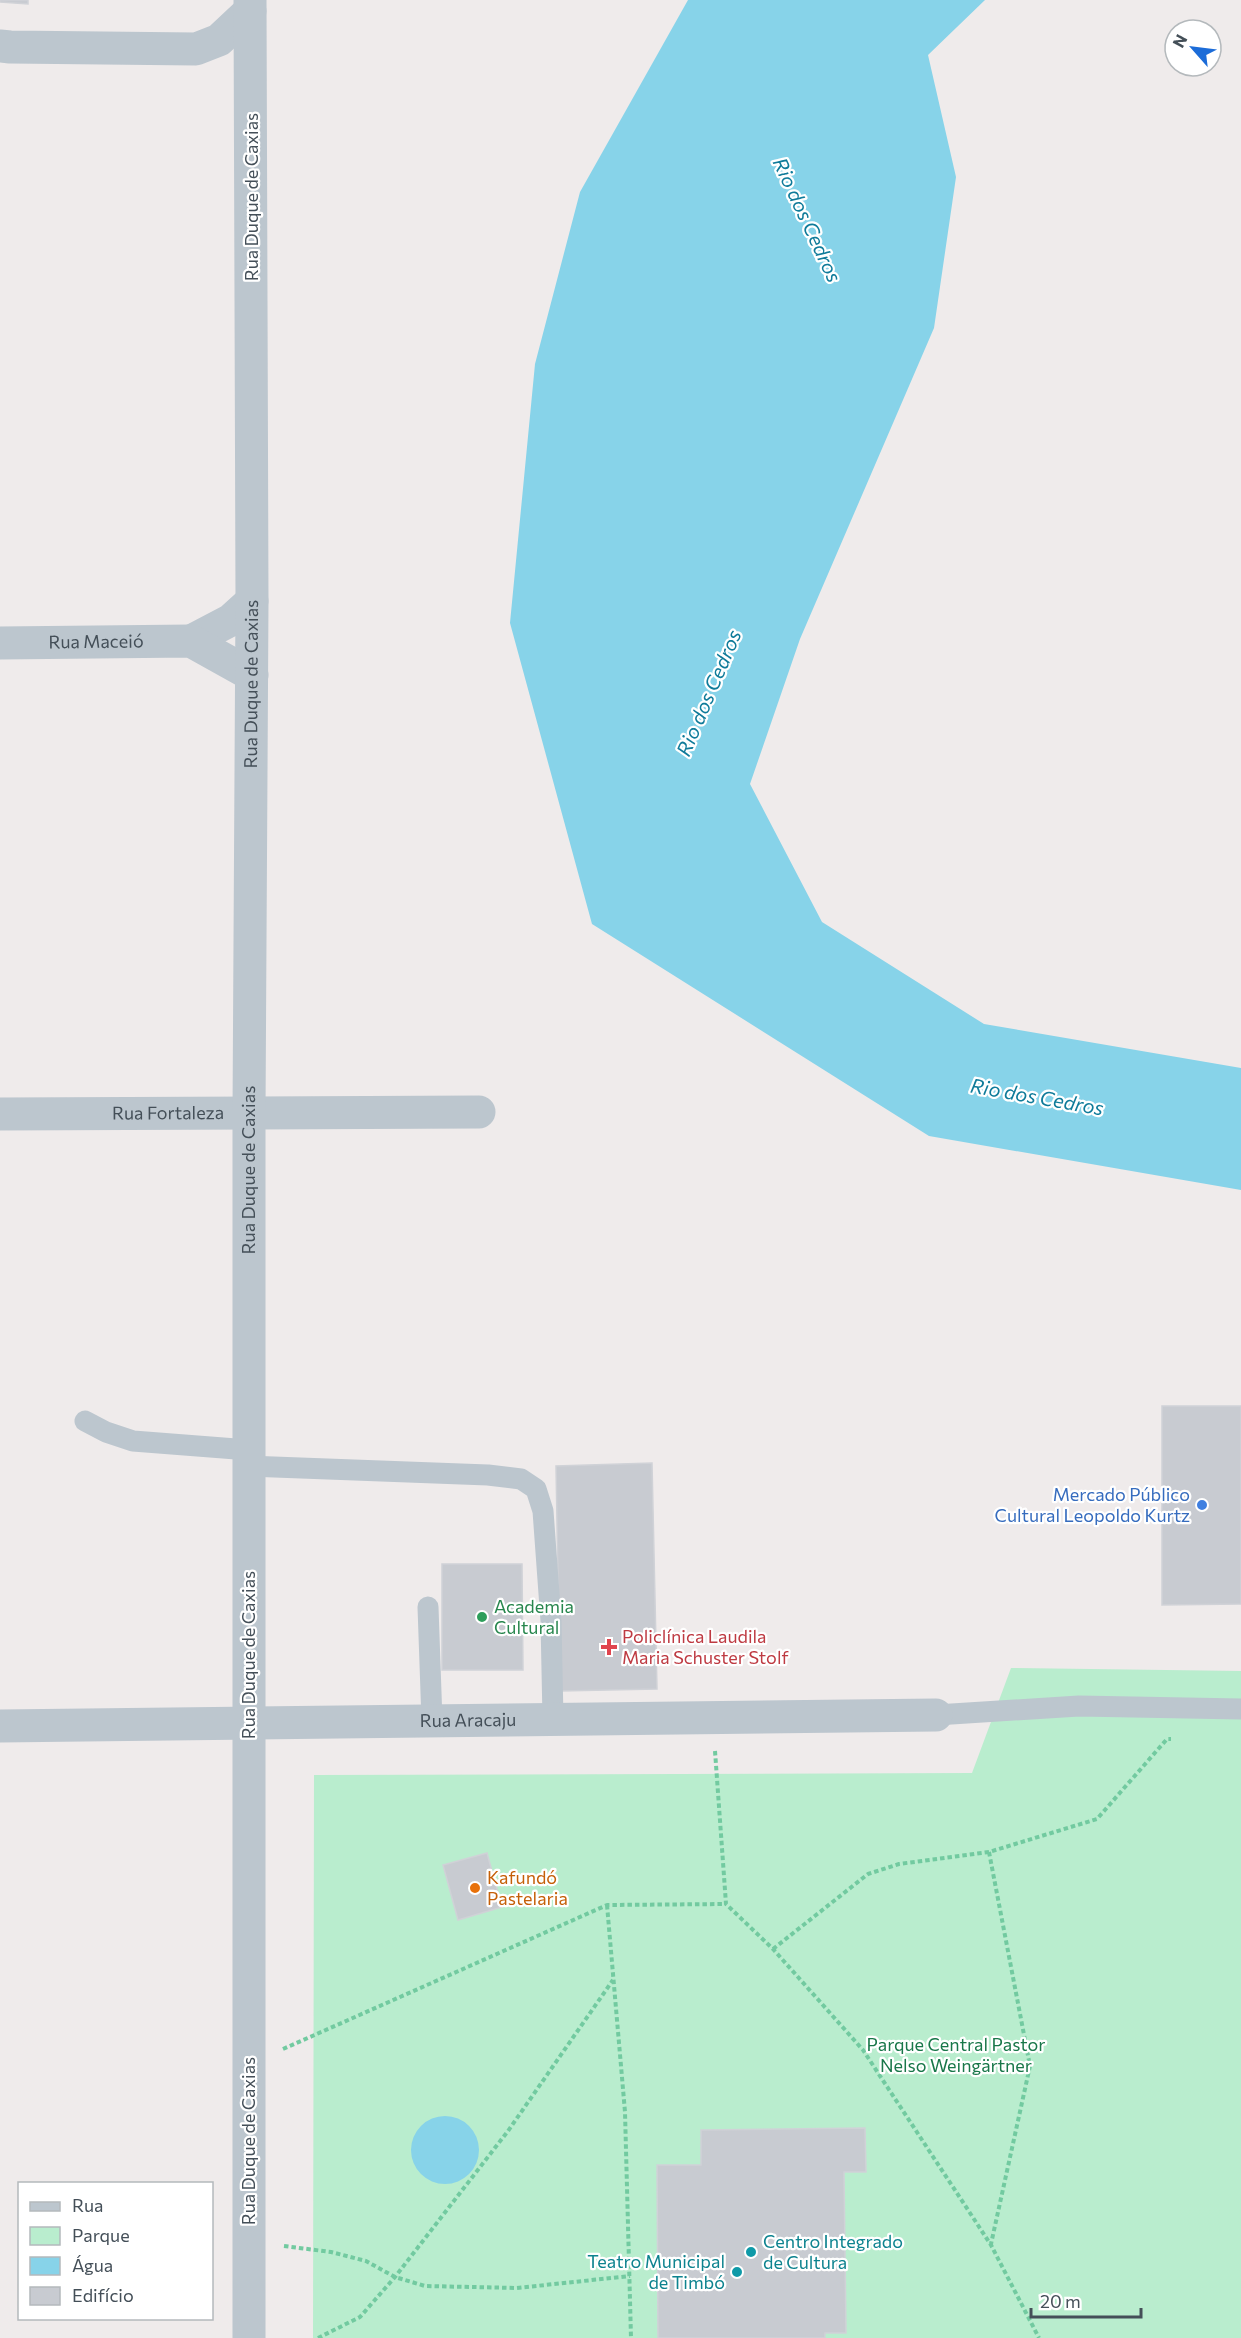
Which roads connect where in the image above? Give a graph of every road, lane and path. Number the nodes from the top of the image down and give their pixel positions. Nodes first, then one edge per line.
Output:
1 (250, 5) edge
2 (0, 46) edge
3 (196, 49) junction
4 (252, 82) junction
5 (252, 601) junction
6 (191, 642) junction
7 (0, 643) edge
8 (252, 675) junction
9 (249, 1112) junction
10 (479, 1112) dead end
11 (0, 1114) edge
12 (85, 1421) dead end
13 (249, 1458) junction
14 (428, 1607) dead end
15 (1241, 1709) edge
16 (936, 1715) joint
17 (712, 1718) junction
18 (553, 1719) junction
19 (432, 1721) junction
20 (249, 1723) junction
21 (0, 1726) edge
22 (1178, 1739) dead end
23 (989, 1852) junction
24 (726, 1904) junction
25 (607, 1905) junction
26 (773, 1949) junction
27 (613, 1980) junction
28 (249, 2065) junction
29 (249, 2241) junction
30 (991, 2245) junction
31 (630, 2276) junction
32 (395, 2277) junction
33 (249, 2338) edge
34 (318, 2338) edge
35 (631, 2338) edge
36 (1039, 2338) edge

1 - 3 street
1 - 4 street, Rua Duque de Caxias
2 - 3 street
3 - 4 street
4 - 5 street, Rua Duque de Caxias
5 - 6 street, Rua Maceió
5 - 8 street, Rua Duque de Caxias
6 - 7 street, Rua Maceió
6 - 8 street, Rua Maceió
8 - 9 street, Rua Duque de Caxias
9 - 10 street, Rua Fortaleza
9 - 11 street, Rua Fortaleza
9 - 13 street, Rua Duque de Caxias
12 - 13 lane
13 - 18 lane
13 - 20 street, Rua Duque de Caxias
14 - 19 lane
15 - 16 lane
16 - 17 street, Rua Aracaju
17 - 18 street, Rua Aracaju
17 - 24 path
18 - 19 street, Rua Aracaju
19 - 20 street, Rua Aracaju
20 - 21 street, Rua Aracaju
20 - 28 street, Rua Duque de Caxias
22 - 23 path
23 - 26 path
23 - 30 path
24 - 25 path
24 - 26 path
25 - 27 path
25 - 28 path
26 - 30 path
27 - 31 path
27 - 32 path
28 - 29 street, Rua Duque de Caxias
29 - 32 path
29 - 33 street, Rua Duque de Caxias
30 - 36 path
31 - 32 path
31 - 35 path
32 - 34 path

